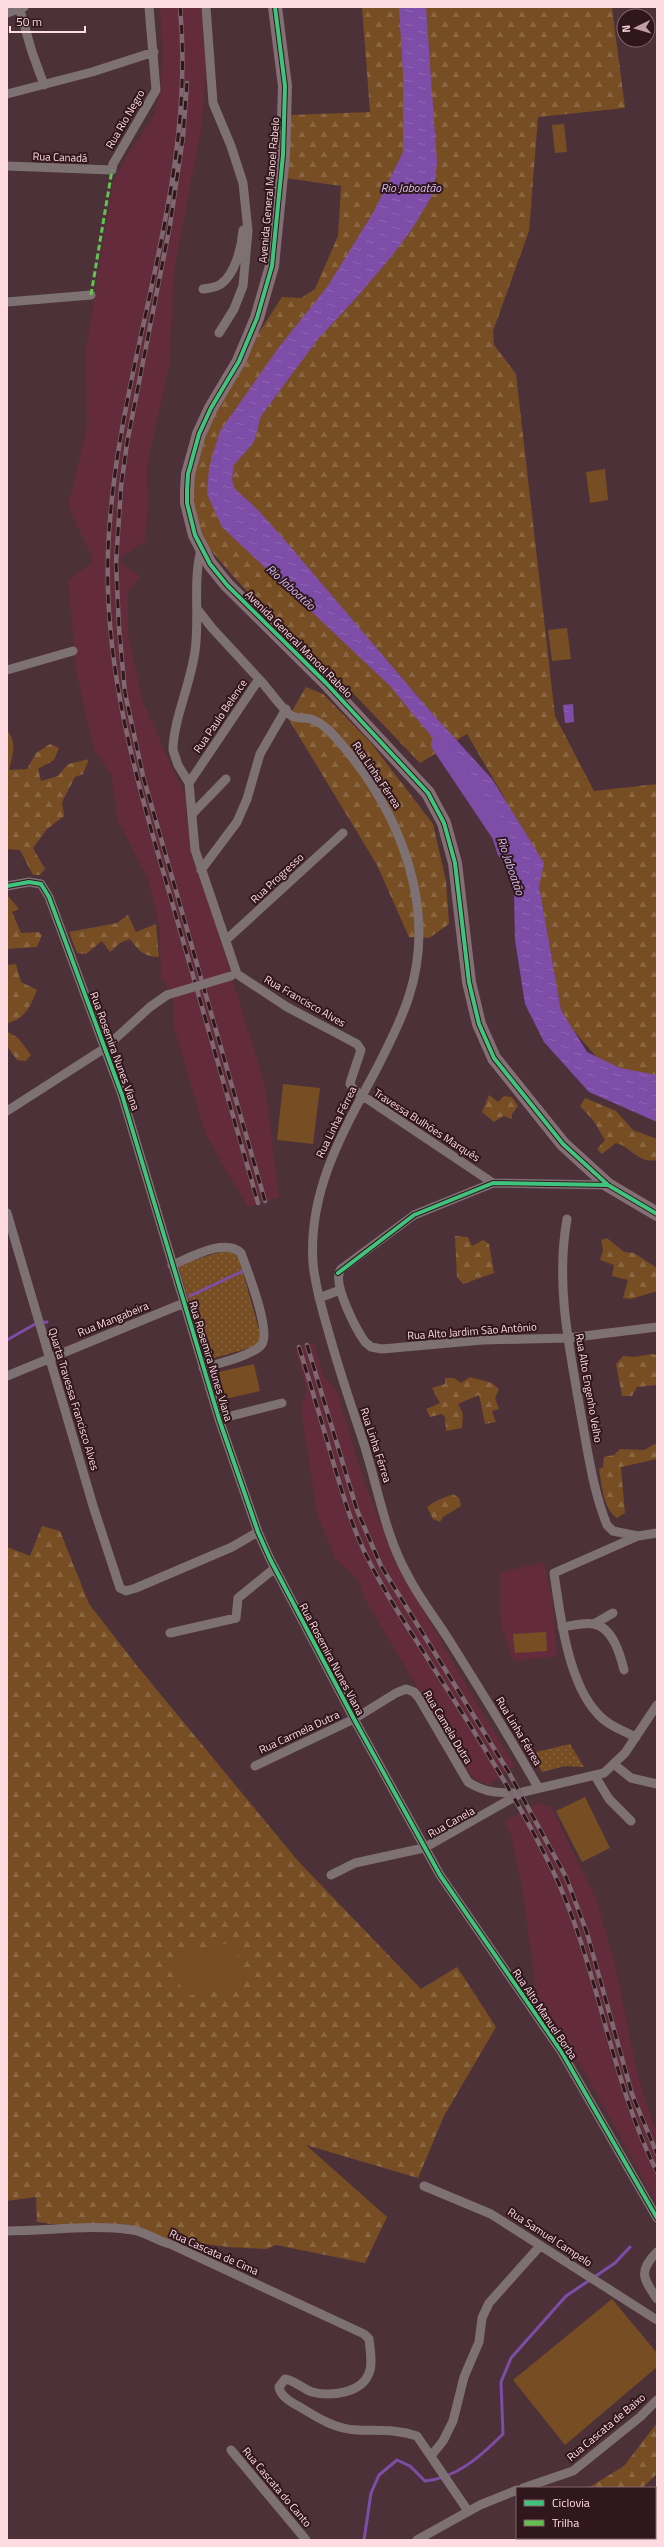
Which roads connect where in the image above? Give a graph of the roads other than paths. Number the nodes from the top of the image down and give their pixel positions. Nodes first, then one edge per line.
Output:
1 (21, 7) edge
2 (149, 7) edge
3 (206, 7) edge
4 (275, 7) edge
5 (7, 13) edge
6 (154, 52) junction
7 (44, 85) junction
8 (7, 94) edge
9 (7, 166) edge
10 (112, 170) joint
11 (245, 200) junction
12 (203, 289) dead end
13 (91, 295) dead end
14 (7, 302) edge
15 (219, 333) dead end
16 (202, 547) junction
17 (198, 610) junction
18 (73, 651) dead end
19 (7, 670) edge
20 (259, 679) junction
21 (286, 709) junction
22 (226, 779) dead end
23 (189, 783) junction
24 (194, 813) junction
25 (343, 833) dead end
26 (201, 870) junction
27 (7, 886) edge
28 (226, 940) junction
29 (234, 975) junction
30 (105, 1048) junction
31 (360, 1048) joint
32 (350, 1084) joint
33 (361, 1096) junction
34 (7, 1111) edge
35 (493, 1183) junction
36 (608, 1184) junction
37 (7, 1213) edge
38 (657, 1214) edge
39 (567, 1219) dead end
40 (172, 1265) junction
41 (340, 1290) junction
42 (319, 1298) junction
43 (184, 1303) junction
44 (657, 1327) edge
45 (568, 1338) junction
46 (49, 1357) junction
47 (203, 1368) junction
48 (7, 1376) edge
49 (282, 1403) dead end
50 (219, 1419) junction
51 (258, 1532) junction
52 (657, 1534) edge
53 (638, 1536) junction
54 (275, 1568) junction
55 (613, 1613) dead end
56 (594, 1624) junction
57 (562, 1627) junction
58 (170, 1633) dead end
59 (624, 1670) dead end
60 (657, 1705) edge
61 (354, 1719) junction
62 (636, 1738) junction
63 (615, 1764) junction
64 (254, 1766) dead end
65 (595, 1776) junction
66 (657, 1784) edge
67 (538, 1787) junction
68 (523, 1792) junction
69 (631, 1821) dead end
70 (411, 1824) joint
71 (424, 1848) junction
72 (331, 1875) dead end
73 (424, 2186) dead end
74 (657, 2218) edge
75 (7, 2230) edge
76 (540, 2246) junction
77 (657, 2252) edge
78 (657, 2299) edge
79 (657, 2320) edge
80 (657, 2400) edge
81 (231, 2450) dead end
82 (432, 2456) junction
83 (526, 2487) edge
84 (516, 2490) edge
85 (468, 2511) junction
86 (306, 2540) edge
87 (417, 2540) edge

1 - 5 street
1 - 7 street
2 - 6 street, Rua Rio Negro
3 - 11 street
4 - 16 main road, Avenida General Manoel Rabelo
6 - 7 street
6 - 10 street, Rua Rio Negro
7 - 8 street
9 - 10 street, Rua Canadá
11 - 12 street
11 - 15 street
13 - 14 street
16 - 17 street
16 - 36 main road, Avenida General Manoel Rabelo
17 - 20 street, Rua Paulo Belence
17 - 23 street
18 - 19 street
20 - 21 street, Rua Linha Férrea
20 - 23 street, Rua Paulo Belence
21 - 26 street
21 - 33 street, Rua Linha Férrea
22 - 24 street
23 - 24 street
24 - 26 street
25 - 28 street, Rua Progresso
26 - 28 street
27 - 30 street, Rua Rosemira Nunes Viana
28 - 29 street
29 - 30 street, bridge
29 - 31 street, Rua Francisco Alves
30 - 34 street
30 - 40 street, Rua Rosemira Nunes Viana
31 - 32 street, Rua Linha Férrea
32 - 33 street, Travessa Bulhões Marquês
33 - 35 street, Travessa Bulhões Marquês
33 - 42 street, Rua Linha Férrea
35 - 36 street
35 - 41 street, Rua Alto Jardim São Antônio
36 - 38 main road, Avenida General Manoel Rabelo
37 - 46 street, Quarta Travessa Francisco Alves
39 - 45 street, Rua Alto Engenho Velho
40 - 43 street, Rua Rosemira Nunes Viana
40 - 47 street
41 - 42 street
41 - 45 street, Rua Alto Jardim São Antônio
42 - 67 street, Rua Linha Férrea
43 - 46 street, Rua Mangabeira
43 - 47 street, Rua Rosemira Nunes Viana
44 - 45 street, Rua Alto Jardim São Antônio
45 - 53 street, Rua Alto Engenho Velho
46 - 48 street, Rua Mangabeira
46 - 51 street, Quarta Travessa Francisco Alves
47 - 50 street, Rua Rosemira Nunes Viana
49 - 50 street, Rua Rosemira Nunes Viana
50 - 51 street, Rua Rosemira Nunes Viana
51 - 54 street, Rua Rosemira Nunes Viana
52 - 53 street
53 - 57 street
54 - 58 street
54 - 61 street, Rua Rosemira Nunes Viana
55 - 56 street
56 - 57 street
56 - 59 street
57 - 62 street
60 - 62 street
61 - 64 street, Rua Carmela Dutra
61 - 68 street, Rua Camela Dutra
61 - 70 street, Rua Rosemira Nunes Viana
62 - 63 street
63 - 65 street
63 - 66 street
65 - 67 street
65 - 69 street
67 - 68 street
68 - 71 street, Rua Canela
70 - 71 street, Rua Alto Manuel Borba
71 - 72 street, Rua Canela
71 - 74 street, Rua Alto Manuel Borba
73 - 76 street, Rua Samuel Campelo
75 - 82 street, Rua Cascata de Cima
76 - 79 street, Rua Samuel Campelo
76 - 82 street
77 - 78 street
80 - 83 street, Rua Cascata de Baixo
81 - 86 street, Rua Cascata do Canto
82 - 85 street
84 - 85 street
85 - 87 street

